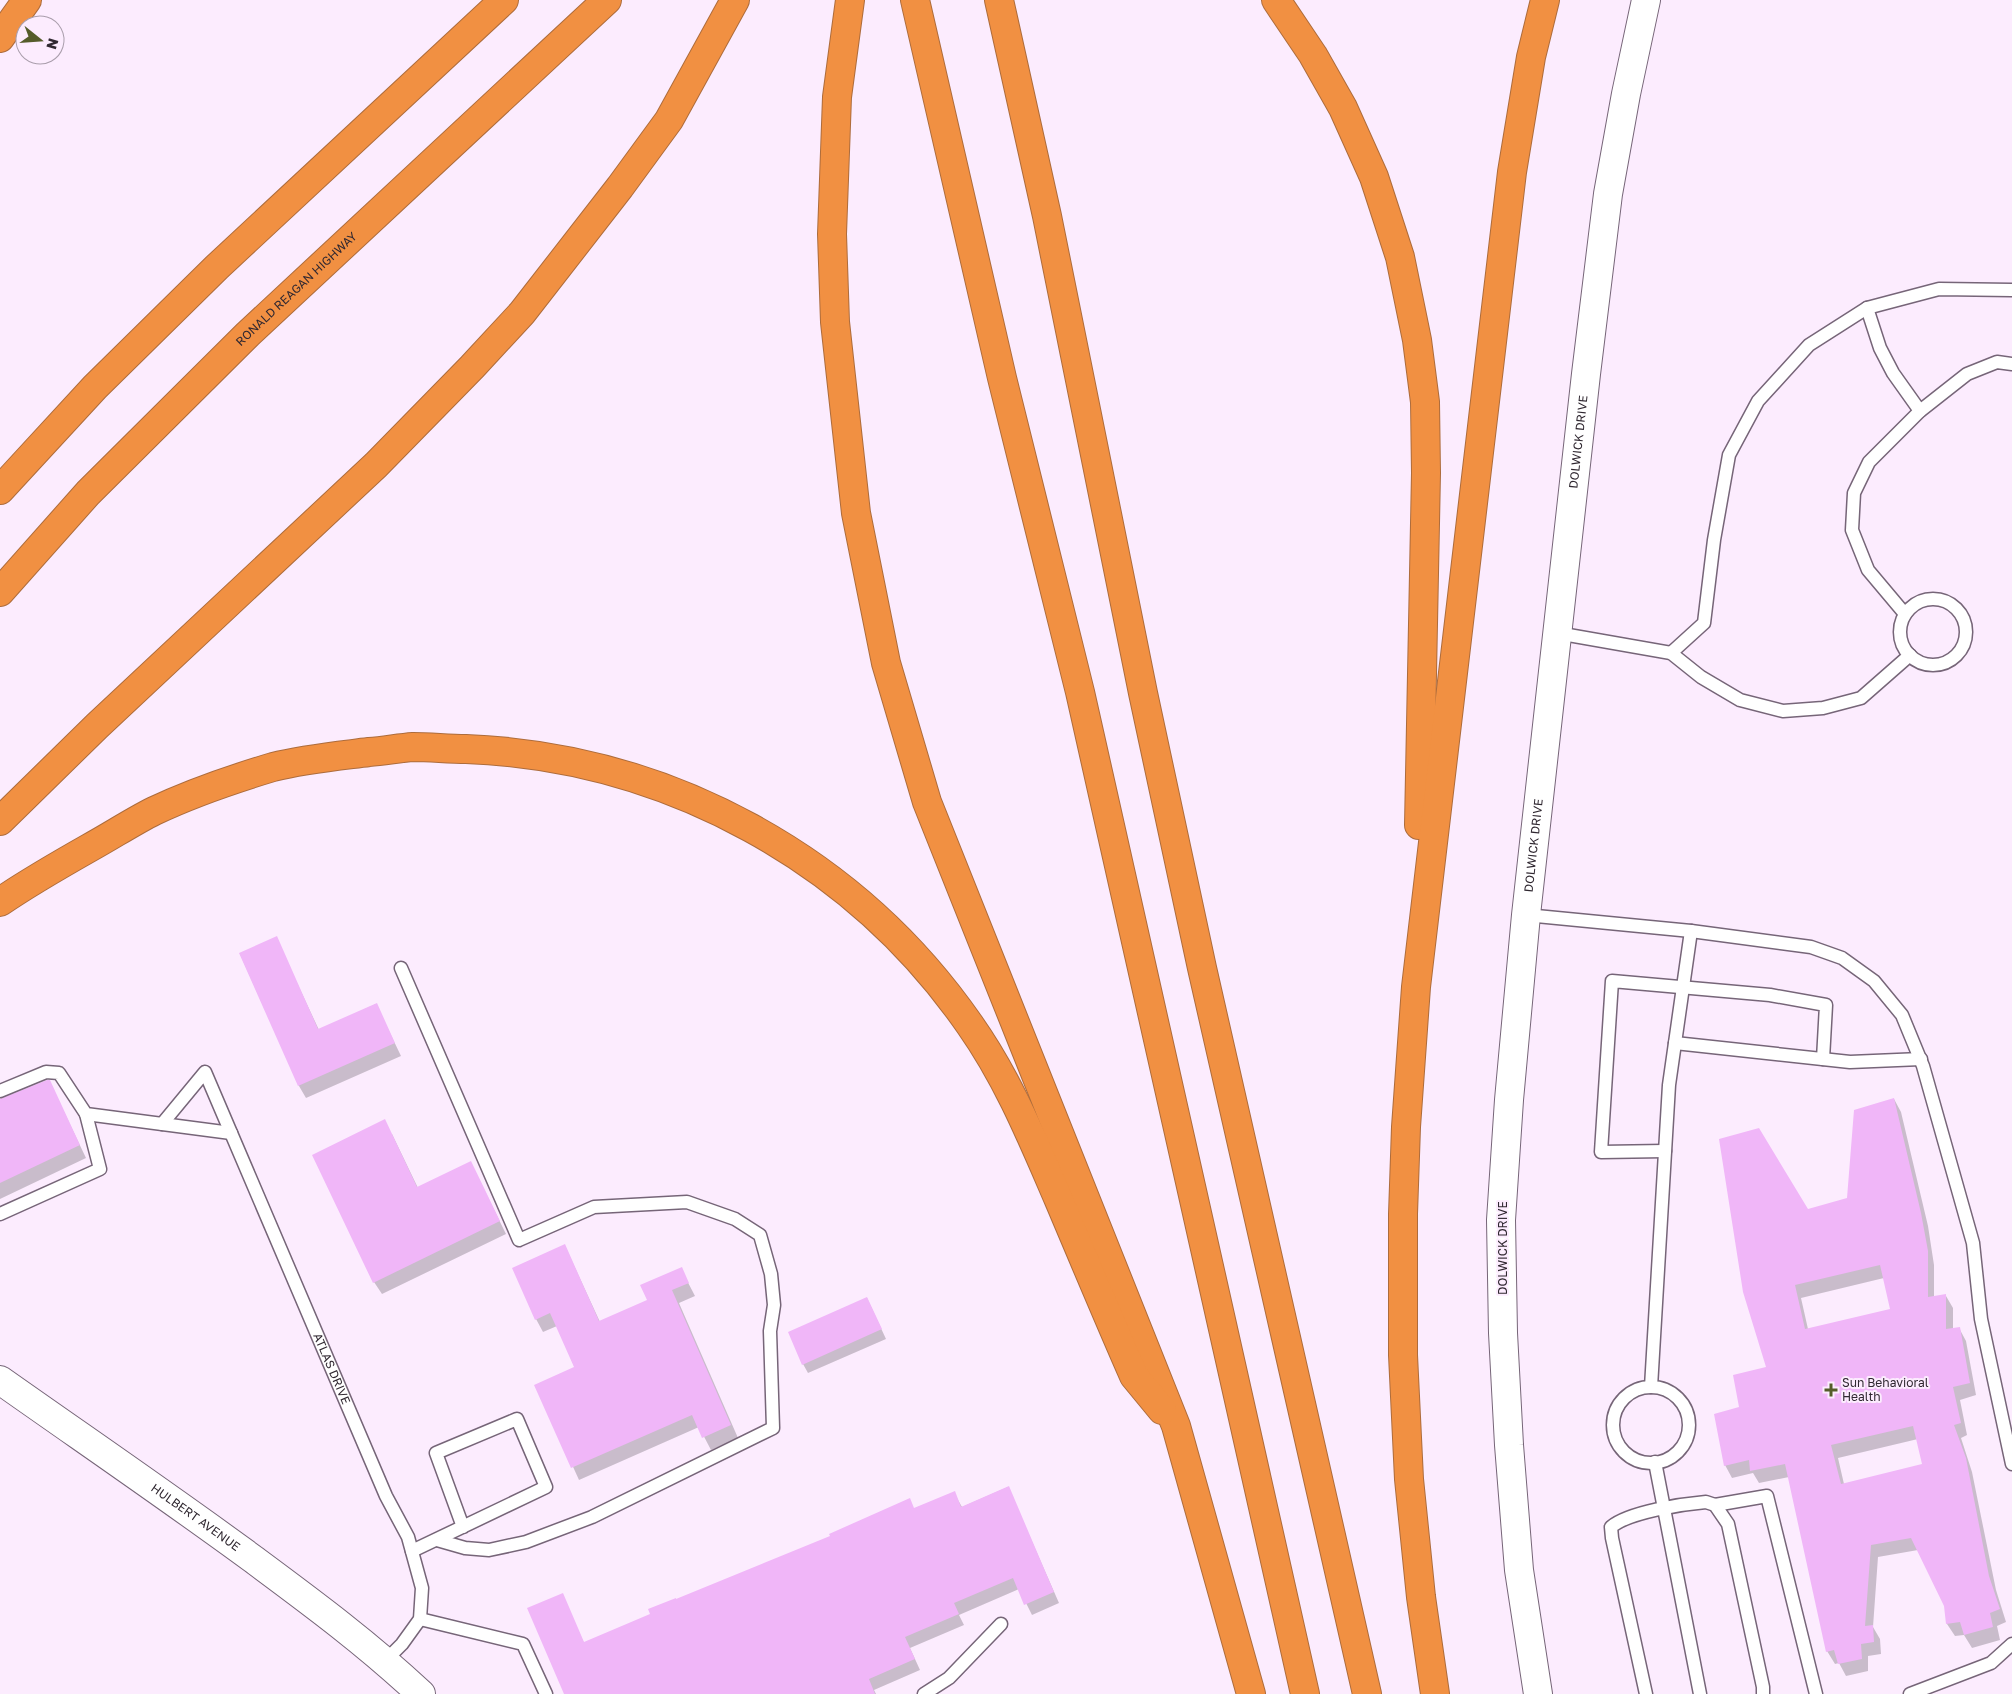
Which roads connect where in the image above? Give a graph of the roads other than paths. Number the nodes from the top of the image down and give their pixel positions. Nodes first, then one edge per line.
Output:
1 (27, 0) edge
2 (504, 0) edge
3 (607, 0) edge
4 (735, 0) edge
5 (850, 0) edge
6 (915, 0) edge
7 (999, 0) edge
8 (1276, 0) edge
9 (1545, 0) edge
10 (1646, 0) edge
11 (0, 38) edge
12 (2012, 290) edge
13 (1867, 308) junction
14 (2012, 364) edge
15 (1920, 411) junction
16 (0, 490) edge
17 (0, 592) edge
18 (1905, 614) junction
19 (1557, 634) junction
20 (1671, 653) junction
21 (1910, 655) junction
22 (0, 821) edge
23 (0, 902) edge
24 (1526, 915) junction
25 (1691, 931) junction
26 (401, 968) dead end
27 (1416, 987) junction
28 (1683, 987) junction
29 (1675, 1043) junction
30 (1824, 1059) junction
31 (1920, 1059) junction
32 (0, 1091) edge
33 (86, 1114) junction
34 (162, 1124) junction
35 (231, 1133) junction
36 (1665, 1151) junction
37 (0, 1214) edge
38 (0, 1380) edge
39 (1651, 1387) junction
40 (1176, 1426) junction
41 (1655, 1462) junction
42 (2012, 1464) edge
43 (1715, 1505) junction
44 (1664, 1509) junction
45 (463, 1527) junction
46 (437, 1540) junction
47 (412, 1551) junction
48 (420, 1619) junction
49 (1001, 1624) dead end
50 (2012, 1644) edge
51 (385, 1661) junction
52 (421, 1694) edge
53 (546, 1694) edge
54 (924, 1694) edge
55 (1251, 1694) edge
56 (1305, 1694) edge
57 (1368, 1694) edge
58 (1435, 1694) edge
59 (1538, 1694) edge
60 (1646, 1694) edge
61 (1700, 1694) edge
62 (1763, 1694) edge
63 (1816, 1694) edge
64 (1910, 1694) edge

1 - 11 highway
2 - 16 highway
3 - 17 highway, RONALD REAGAN HIGHWAY
4 - 22 highway
5 - 40 highway
6 - 56 highway
7 - 57 highway
8 - 27 highway
9 - 27 highway
10 - 19 main road, DOLWICK DRIVE
12 - 13 lane
13 - 15 lane
13 - 20 lane
14 - 15 lane
15 - 18 lane
18 - 21 lane
18 - 21 lane
19 - 20 lane
19 - 24 main road, DOLWICK DRIVE
20 - 21 lane
23 - 40 highway
24 - 25 lane
24 - 59 main road, DOLWICK DRIVE
25 - 28 lane
25 - 31 lane
26 - 46 lane
27 - 58 highway
28 - 29 lane
28 - 30 lane
28 - 36 lane
29 - 30 lane
29 - 36 lane
30 - 31 lane
31 - 42 lane
32 - 33 lane
33 - 34 lane
33 - 37 lane
34 - 35 lane
34 - 35 lane, ATLAS DRIVE
35 - 47 lane, ATLAS DRIVE
36 - 39 lane
38 - 51 main road, HULBERT AVENUE
39 - 41 lane
39 - 41 lane
40 - 55 highway
41 - 44 lane
43 - 44 lane
43 - 62 lane
43 - 63 lane
44 - 60 lane
44 - 61 lane
45 - 45 lane
45 - 46 lane
46 - 47 lane
47 - 48 lane, ATLAS DRIVE
48 - 51 lane
48 - 53 lane
49 - 54 lane
50 - 64 lane
51 - 52 main road, HULBERT AVENUE

